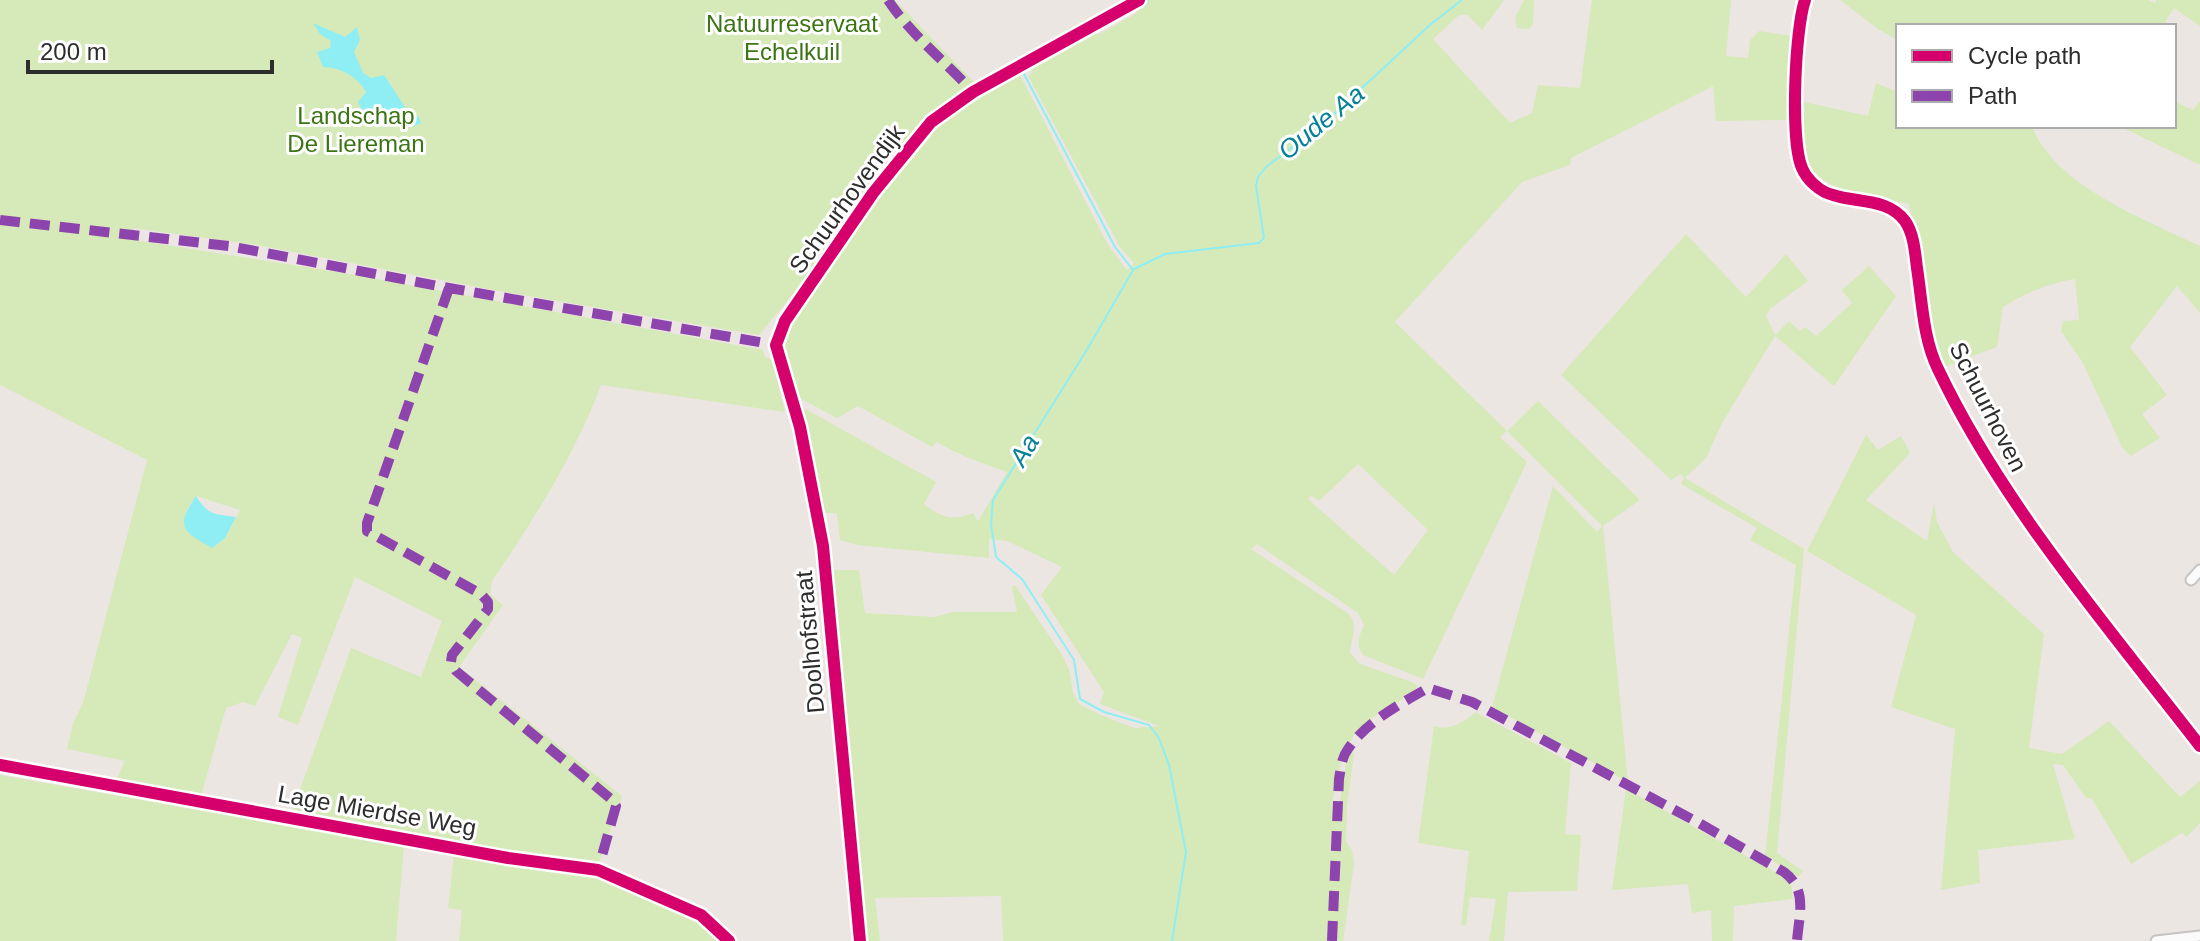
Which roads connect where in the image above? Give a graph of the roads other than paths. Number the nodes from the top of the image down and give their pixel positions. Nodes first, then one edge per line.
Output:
1 (1139, 0) edge
2 (1801, 0) edge
3 (776, 345) joint
4 (2200, 570) edge
5 (2191, 580) dead end
6 (2200, 746) edge
7 (0, 765) edge
8 (2200, 936) edge
9 (729, 941) edge
10 (860, 941) edge
11 (2156, 941) edge

1 - 3 street, Schuurhovendijk
2 - 6 street, Schuurhoven
3 - 10 street, Doolhofstraat
4 - 5 street
7 - 9 street, Lage Mierdse Weg
8 - 11 street

